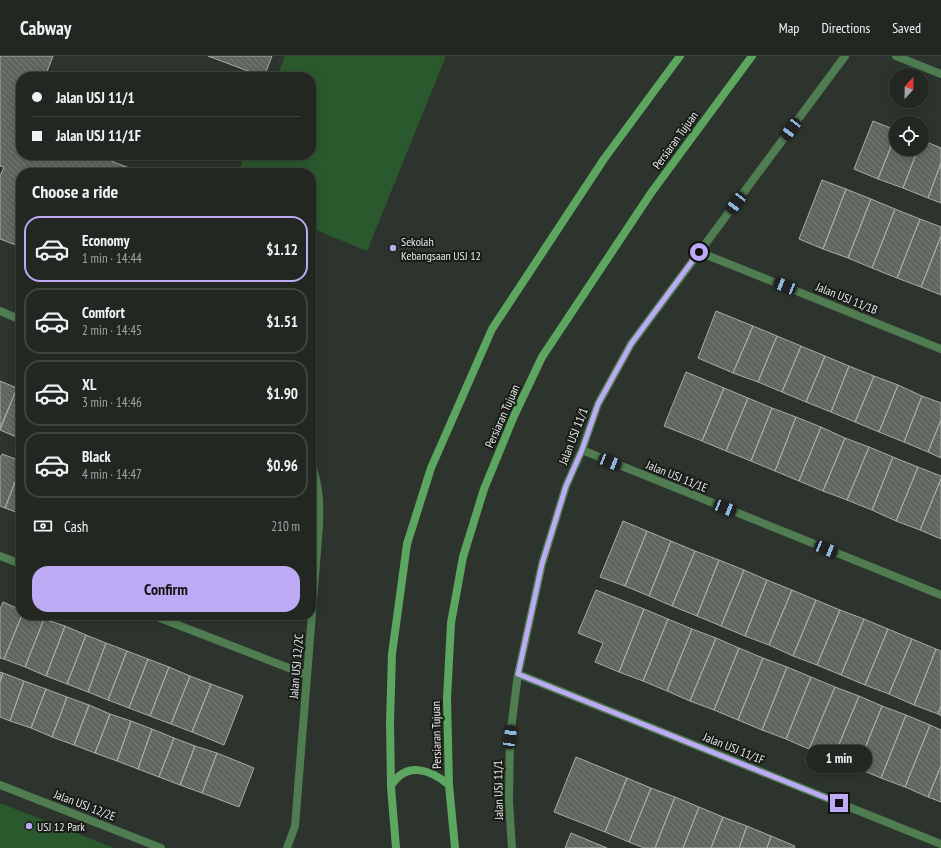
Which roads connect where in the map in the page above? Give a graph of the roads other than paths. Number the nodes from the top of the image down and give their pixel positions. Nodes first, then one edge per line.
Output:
1 (680, 56) edge
2 (752, 56) edge
3 (846, 56) edge
4 (896, 56) edge
5 (941, 74) edge
6 (699, 252) junction
7 (0, 311) edge
8 (16, 318) edge
9 (941, 349) edge
10 (582, 450) junction
11 (316, 477) edge
12 (316, 555) edge
13 (0, 556) edge
14 (16, 562) edge
15 (941, 595) edge
16 (165, 620) edge
17 (311, 620) edge
18 (518, 674) junction
19 (307, 675) junction
20 (0, 785) edge
21 (449, 785) junction
22 (391, 787) junction
23 (941, 844) edge
24 (161, 848) edge
25 (287, 848) edge
26 (396, 848) edge
27 (455, 848) edge
28 (512, 848) edge

1 - 22 main road
2 - 21 main road, Persiaran Tujuan
3 - 6 street, Jalan USJ 11/1
4 - 5 street
6 - 9 street, Jalan USJ 11/1B
6 - 10 street, Jalan USJ 11/1
7 - 8 street
10 - 15 street, Jalan USJ 11/1E
10 - 18 street, Jalan USJ 11/1
11 - 12 street, Jalan USJ 12/2C
13 - 14 street
16 - 19 street
17 - 19 street, Jalan USJ 12/2C
18 - 23 street, Jalan USJ 11/1F
18 - 28 street, Jalan USJ 11/1
19 - 25 street, Jalan USJ 12/2C
20 - 24 street, Jalan USJ 12/2E
21 - 22 main road
21 - 27 main road, Persiaran Tujuan
22 - 26 main road

